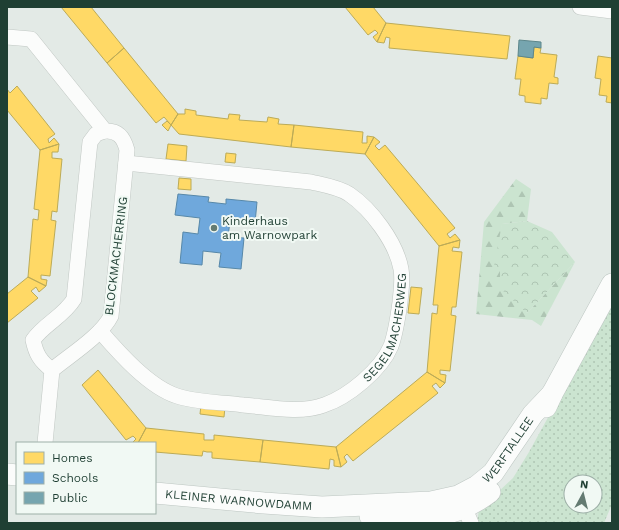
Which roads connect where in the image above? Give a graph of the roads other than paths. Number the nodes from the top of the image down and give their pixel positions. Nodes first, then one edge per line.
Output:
1 (580, 7) edge
2 (612, 11) edge
3 (7, 36) edge
4 (105, 131) junction
5 (126, 164) junction
6 (612, 284) edge
7 (100, 331) junction
8 (52, 370) junction
9 (45, 442) edge
10 (156, 492) edge
11 (464, 509) edge

1 - 2 street
3 - 4 street, BLOCKMACHERRING
4 - 5 street, BLOCKMACHERRING
4 - 8 street
5 - 7 street, BLOCKMACHERRING
5 - 7 street, SEGELMACHERWEG
6 - 11 street, WERFTALLEE
7 - 8 street, BLOCKMACHERRING
8 - 9 street
10 - 11 street, KLEINER WARNOWDAMM

